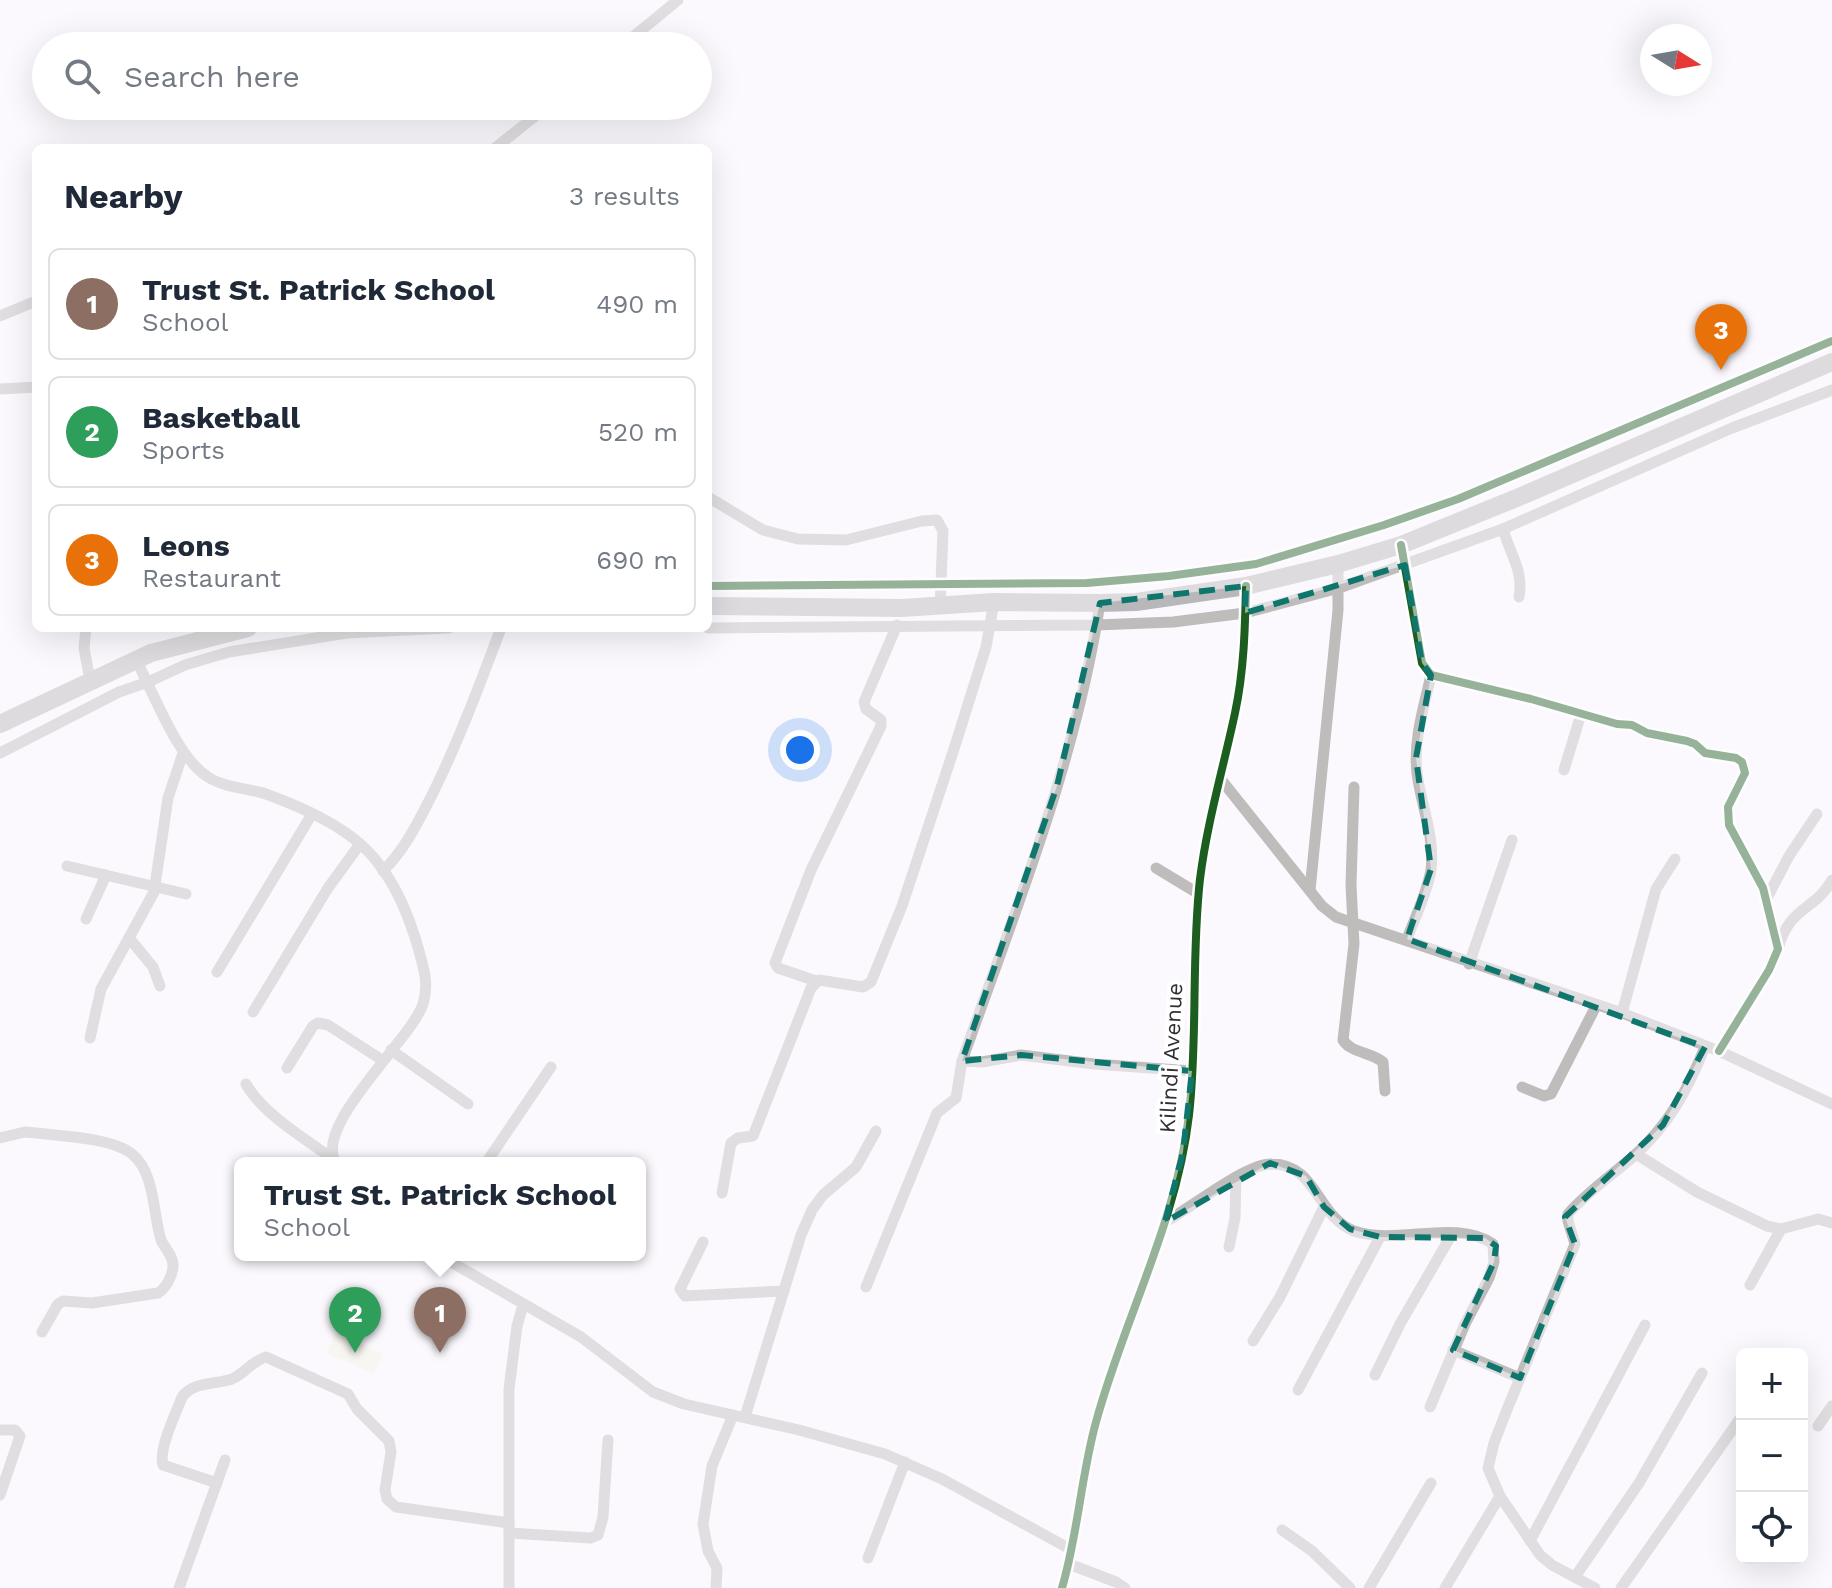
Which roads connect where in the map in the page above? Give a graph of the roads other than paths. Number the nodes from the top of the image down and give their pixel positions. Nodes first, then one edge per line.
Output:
1 (678, 0) edge
2 (639, 32) edge
3 (530, 120) edge
4 (500, 144) edge
5 (32, 303) edge
6 (0, 316) edge
7 (1832, 341) edge
8 (1832, 362) edge
9 (32, 387) edge
10 (0, 389) edge
11 (1832, 390) edge
12 (712, 499) edge
13 (1503, 529) junction
14 (1401, 545) junction
15 (1338, 564) junction
16 (1405, 565) junction
17 (940, 583) junction
18 (712, 586) edge
19 (1246, 586) junction
20 (1339, 588) junction
21 (1519, 597) dead end
22 (994, 602) junction
23 (1100, 603) junction
24 (712, 606) edge
25 (902, 608) junction
26 (940, 608) junction
27 (1245, 613) junction
28 (1096, 625) junction
29 (991, 626) junction
30 (712, 628) edge
31 (897, 628) junction
32 (86, 632) edge
33 (232, 632) edge
34 (367, 632) edge
35 (499, 632) edge
36 (136, 660) junction
37 (1431, 675) junction
38 (90, 680) junction
39 (148, 682) junction
40 (1581, 714) junction
41 (0, 724) edge
42 (0, 753) edge
43 (183, 753) junction
44 (1564, 770) dead end
45 (1219, 777) junction
46 (1354, 787) dead end
47 (312, 814) junction
48 (1817, 814) dead end
49 (1512, 840) dead end
50 (360, 844) junction
51 (1675, 859) dead end
52 (67, 866) dead end
53 (1156, 868) dead end
54 (383, 871) junction
55 (106, 875) junction
56 (1832, 880) edge
57 (156, 888) junction
58 (1310, 890) junction
59 (186, 894) dead end
60 (1199, 894) junction
61 (1767, 898) junction
62 (86, 919) dead end
63 (1352, 921) junction
64 (130, 939) junction
65 (1407, 939) junction
66 (1778, 949) junction
67 (1469, 964) junction
68 (217, 972) dead end
69 (816, 981) junction
70 (160, 986) dead end
71 (1596, 1006) junction
72 (253, 1012) dead end
73 (1622, 1013) junction
74 (90, 1038) dead end
75 (1705, 1047) junction
76 (391, 1050) junction
77 (1719, 1051) junction
78 (382, 1060) junction
79 (962, 1061) junction
80 (551, 1067) dead end
81 (287, 1068) dead end
82 (1192, 1071) junction
83 (246, 1084) dead end
84 (1522, 1087) dead end
85 (1385, 1091) dead end
86 (1831, 1100) edge
87 (468, 1104) dead end
88 (876, 1131) dead end
89 (0, 1138) edge
90 (1636, 1154) junction
91 (329, 1157) edge
92 (334, 1157) edge
93 (490, 1157) edge
94 (1236, 1177) junction
95 (722, 1193) dead end
96 (1324, 1207) junction
97 (1165, 1222) junction
98 (1832, 1223) edge
99 (1781, 1229) junction
100 (1452, 1234) junction
101 (1380, 1237) junction
102 (703, 1242) dead end
103 (1229, 1247) dead end
104 (449, 1261) edge
105 (1750, 1285) dead end
106 (866, 1287) dead end
107 (784, 1291) junction
108 (523, 1305) junction
109 (1645, 1325) dead end
110 (42, 1332) dead end
111 (1253, 1341) dead end
112 (1453, 1350) junction
113 (1702, 1373) dead end
114 (1375, 1375) dead end
115 (1520, 1378) junction
116 (1298, 1390) dead end
117 (1832, 1406) edge
118 (1430, 1407) dead end
119 (739, 1416) junction
120 (1739, 1420) edge
121 (1818, 1426) dead end
122 (0, 1430) edge
123 (608, 1440) dead end
124 (225, 1460) dead end
125 (905, 1462) junction
126 (217, 1483) junction
127 (1431, 1483) dead end
128 (0, 1495) edge
129 (1500, 1496) junction
130 (509, 1528) junction
131 (1282, 1530) dead end
132 (1530, 1541) junction
133 (1070, 1549) junction
134 (868, 1558) dead end
135 (1069, 1564) junction
136 (1583, 1584) edge
137 (179, 1588) edge
138 (509, 1588) edge
139 (716, 1588) edge
140 (1062, 1588) edge
141 (1125, 1588) edge
142 (1350, 1588) edge
143 (1369, 1588) edge
144 (1445, 1588) edge
145 (1621, 1588) edge

1 - 2 street
3 - 4 street
5 - 6 street
7 - 17 street
8 - 14 highway
9 - 10 street
11 - 13 street
12 - 17 street
13 - 16 street
13 - 21 street
14 - 15 highway
14 - 16 street
15 - 19 highway
15 - 20 street
16 - 20 street
16 - 37 street
17 - 18 street
17 - 26 street
19 - 23 highway
19 - 27 street, Kilindi Avenue
20 - 27 street
20 - 58 street
22 - 23 highway
22 - 26 highway
22 - 29 street
23 - 28 street
24 - 25 highway
25 - 26 highway
25 - 31 street
27 - 28 street
27 - 45 street, Kilindi Avenue
28 - 29 street
28 - 79 street
29 - 31 street
29 - 69 street
30 - 31 street
31 - 69 street
32 - 38 street
33 - 36 highway
34 - 39 street
35 - 54 street
36 - 38 highway
36 - 39 street
37 - 40 street
37 - 65 street
38 - 41 highway
39 - 42 street
39 - 43 street
40 - 44 street
40 - 61 street
43 - 47 street
43 - 57 street
45 - 58 street
45 - 60 street, Kilindi Avenue
46 - 63 street
47 - 50 street
47 - 68 street
48 - 61 street
49 - 67 street
50 - 54 street
50 - 72 street
51 - 73 street
52 - 55 street
53 - 60 street
54 - 76 street
55 - 57 street
55 - 62 street
56 - 66 street
57 - 59 street
57 - 64 street
58 - 63 street
60 - 82 street, Kilindi Avenue
61 - 66 street
63 - 65 street
63 - 85 street
64 - 70 street
64 - 74 street
65 - 67 street
66 - 77 street
67 - 71 street
69 - 95 street
71 - 73 street
71 - 84 street
73 - 75 street
75 - 77 street
75 - 90 street
76 - 78 street
76 - 87 street
77 - 86 street
78 - 81 street
78 - 92 street
79 - 82 street
79 - 106 street
80 - 93 street
82 - 97 street, Kilindi Avenue
83 - 91 street
88 - 107 street
89 - 110 street
90 - 99 street
90 - 115 street
94 - 96 street
94 - 97 street
94 - 103 street
96 - 101 street
96 - 111 street
97 - 133 street, Kilindi Avenue
98 - 99 street
99 - 105 street
100 - 101 street
100 - 112 street
100 - 114 street
101 - 116 street
102 - 107 street
104 - 108 street
107 - 119 street
108 - 119 street
108 - 130 street
109 - 132 street
112 - 115 street
112 - 118 street
113 - 136 street
115 - 129 street
117 - 121 street
119 - 125 street
119 - 139 street
120 - 145 street
122 - 128 street
123 - 130 street
124 - 126 street
125 - 133 street
125 - 134 street
126 - 130 street
126 - 137 street
127 - 143 street
129 - 132 street
129 - 144 street
130 - 138 street
131 - 142 street
132 - 136 street
133 - 135 street, Kilindi Avenue
135 - 140 street, Kilindi Avenue
135 - 141 street

